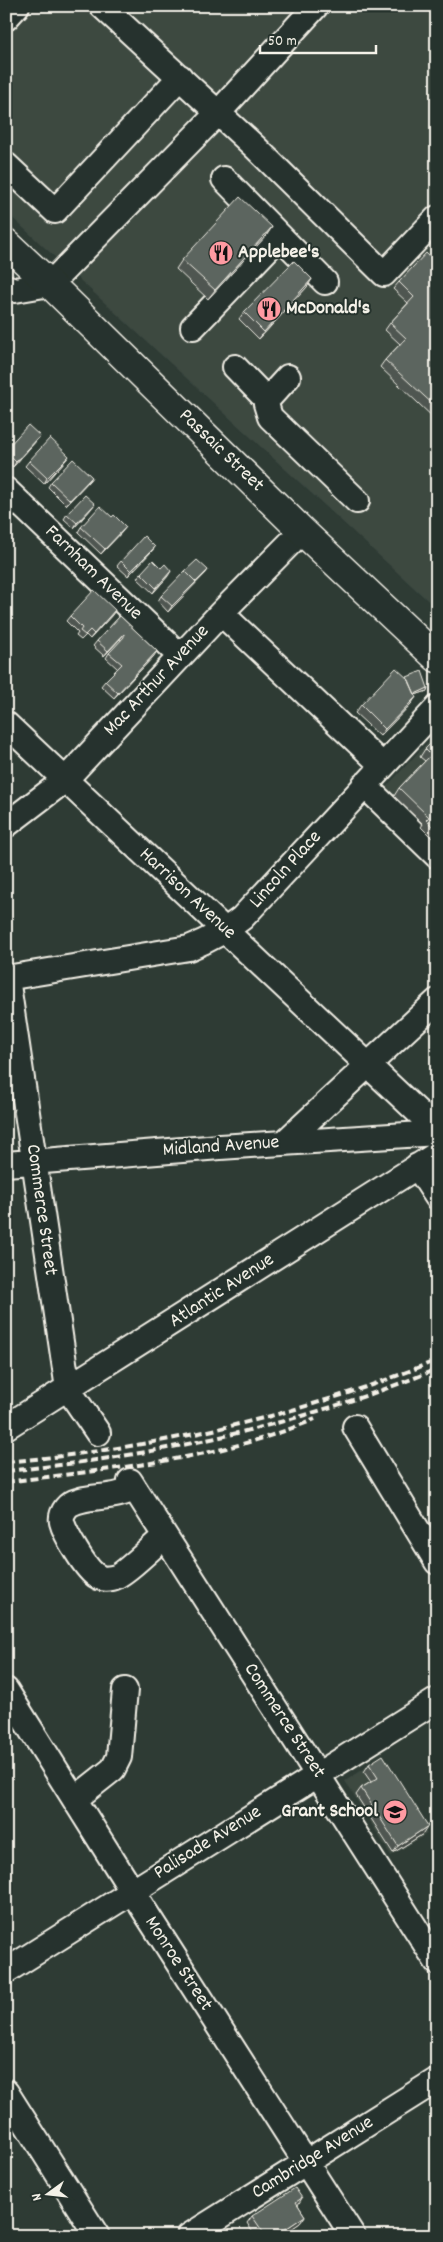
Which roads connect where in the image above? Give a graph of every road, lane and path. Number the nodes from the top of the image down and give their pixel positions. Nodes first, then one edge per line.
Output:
1 (18, 6) edge
2 (102, 6) edge
3 (316, 6) edge
4 (6, 18) edge
5 (180, 78) junction
6 (218, 113) junction
7 (6, 165) edge
8 (224, 179) dead end
9 (437, 218) edge
10 (280, 236) junction
11 (6, 243) edge
12 (325, 282) dead end
13 (50, 284) junction
14 (6, 287) edge
15 (193, 327) dead end
16 (234, 367) dead end
17 (288, 377) dead end
18 (267, 400) junction
19 (6, 490) edge
20 (356, 501) dead end
21 (302, 531) junction
22 (221, 613) junction
23 (180, 656) junction
24 (437, 658) edge
25 (437, 708) edge
26 (6, 724) edge
27 (382, 765) junction
28 (65, 780) junction
29 (364, 785) junction
30 (6, 825) edge
31 (437, 856) edge
32 (226, 931) junction
33 (6, 978) edge
34 (437, 1001) edge
35 (368, 1064) junction
36 (437, 1131) edge
37 (284, 1143) junction
38 (427, 1160) edge
39 (34, 1162) junction
40 (6, 1164) edge
41 (437, 1197) edge
42 (68, 1389) junction
43 (6, 1427) edge
44 (356, 1427) dead end
45 (98, 1432) dead end
46 (165, 1536) junction
47 (437, 1562) edge
48 (6, 1690) edge
49 (126, 1690) dead end
50 (437, 1700) edge
51 (318, 1774) junction
52 (75, 1799) junction
53 (132, 1891) junction
54 (437, 1962) edge
55 (6, 1971) edge
56 (437, 2080) edge
57 (6, 2092) edge
58 (307, 2162) junction
59 (97, 2236) edge
60 (189, 2236) edge
61 (352, 2236) edge

1 - 4 street
2 - 5 street
3 - 6 street
5 - 6 street
5 - 7 street
6 - 9 street
6 - 13 street
8 - 10 street
10 - 12 street
10 - 15 street
11 - 13 main road, Passaic Street
13 - 14 street
13 - 21 main road, Passaic Street
16 - 18 street
17 - 18 street
18 - 20 street
19 - 23 street, Farnham Avenue
21 - 22 street, Mac Arthur Avenue
21 - 24 main road, Passaic Street
22 - 23 street, Mac Arthur Avenue
22 - 27 street
23 - 28 street, Mac Arthur Avenue
25 - 27 street, Lincoln Place
26 - 28 street, Harrison Avenue
27 - 29 street, Lincoln Place
28 - 30 street, Mac Arthur Avenue
28 - 32 street, Harrison Avenue
29 - 31 street
29 - 32 street, Lincoln Place
32 - 33 street, Lincoln Place
32 - 35 street, Harrison Avenue
33 - 39 street, Commerce Street
34 - 35 street
35 - 36 street, Harrison Avenue
35 - 37 street
36 - 37 street, Midland Avenue
37 - 39 street, Midland Avenue
38 - 41 street
38 - 42 street, Atlantic Avenue
39 - 40 street, Midland Avenue
39 - 42 street, Commerce Street
42 - 43 street, Atlantic Avenue
42 - 45 street, Commerce Street
44 - 47 street
46 - 46 street, Commerce Street
46 - 51 street, Commerce Street
48 - 52 street, Monroe Street
49 - 52 street
50 - 51 street, Palisade Avenue
51 - 53 street, Palisade Avenue
51 - 54 street, Commerce Street
52 - 53 street, Monroe Street
53 - 55 street, Palisade Avenue
53 - 58 street, Monroe Street
56 - 58 street, Cambridge Avenue
57 - 59 street
58 - 60 street, Cambridge Avenue
58 - 61 street, Monroe Street

